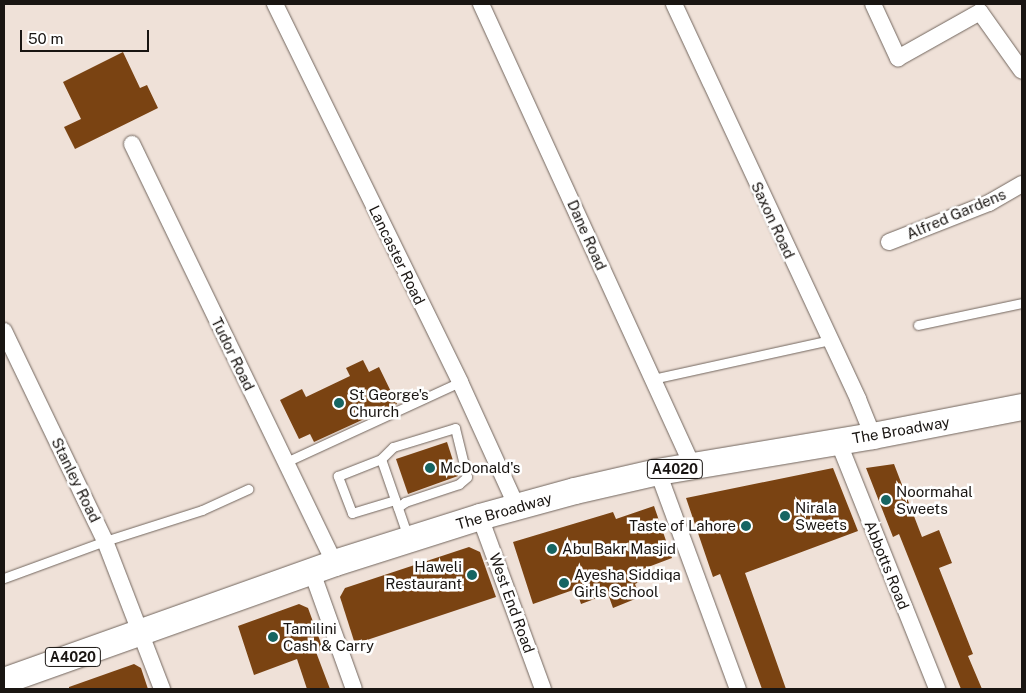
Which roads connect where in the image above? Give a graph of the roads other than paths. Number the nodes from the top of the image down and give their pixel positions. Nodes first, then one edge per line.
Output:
1 (276, 4) edge
2 (481, 4) edge
3 (674, 4) edge
4 (873, 4) edge
5 (1022, 71) edge
6 (132, 144) dead end
7 (1022, 184) edge
8 (889, 242) dead end
9 (1022, 303) edge
10 (918, 326) dead end
11 (4, 331) edge
12 (830, 340) junction
13 (653, 379) junction
14 (460, 382) junction
15 (1021, 410) edge
16 (873, 436) junction
17 (838, 441) junction
18 (381, 459) junction
19 (286, 462) junction
20 (693, 467) junction
21 (658, 472) junction
22 (248, 489) dead end
23 (397, 504) junction
24 (517, 506) junction
25 (480, 517) junction
26 (409, 540) junction
27 (105, 541) junction
28 (324, 568) junction
29 (4, 578) edge
30 (142, 633) junction
31 (4, 681) edge
32 (162, 689) edge
33 (354, 689) edge
34 (543, 689) edge
35 (738, 689) edge
36 (937, 689) edge

1 - 14 street, Lancaster Road
2 - 13 street, Dane Road
3 - 12 street, Saxon Road
4 - 5 street
6 - 19 street, Tudor Road
7 - 8 street, Alfred Gardens
9 - 10 lane
11 - 27 street, Stanley Road
12 - 13 lane
12 - 16 street, Saxon Road
13 - 20 street, Dane Road
14 - 19 lane
14 - 24 street, Lancaster Road
15 - 16 main road, The Broadway / A4020
16 - 17 main road, The Broadway / A4020
17 - 20 main road, The Broadway / A4020
17 - 36 street, Abbotts Road
18 - 23 lane
18 - 23 lane
18 - 23 lane
19 - 28 street, Tudor Road
20 - 21 main road, The Broadway / A4020
21 - 24 main road, The Broadway / A4020
21 - 35 street
22 - 27 lane
23 - 26 lane
24 - 25 main road, The Broadway / A4020
25 - 26 main road, The Broadway / A4020
25 - 34 street, West End Road
26 - 28 main road, The Broadway / A4020
27 - 29 lane
27 - 30 street, Stanley Road
28 - 30 main road, The Broadway / A4020
28 - 33 street, Tudor Road
30 - 31 main road, The Broadway / A4020
30 - 32 street, Stanley Road

